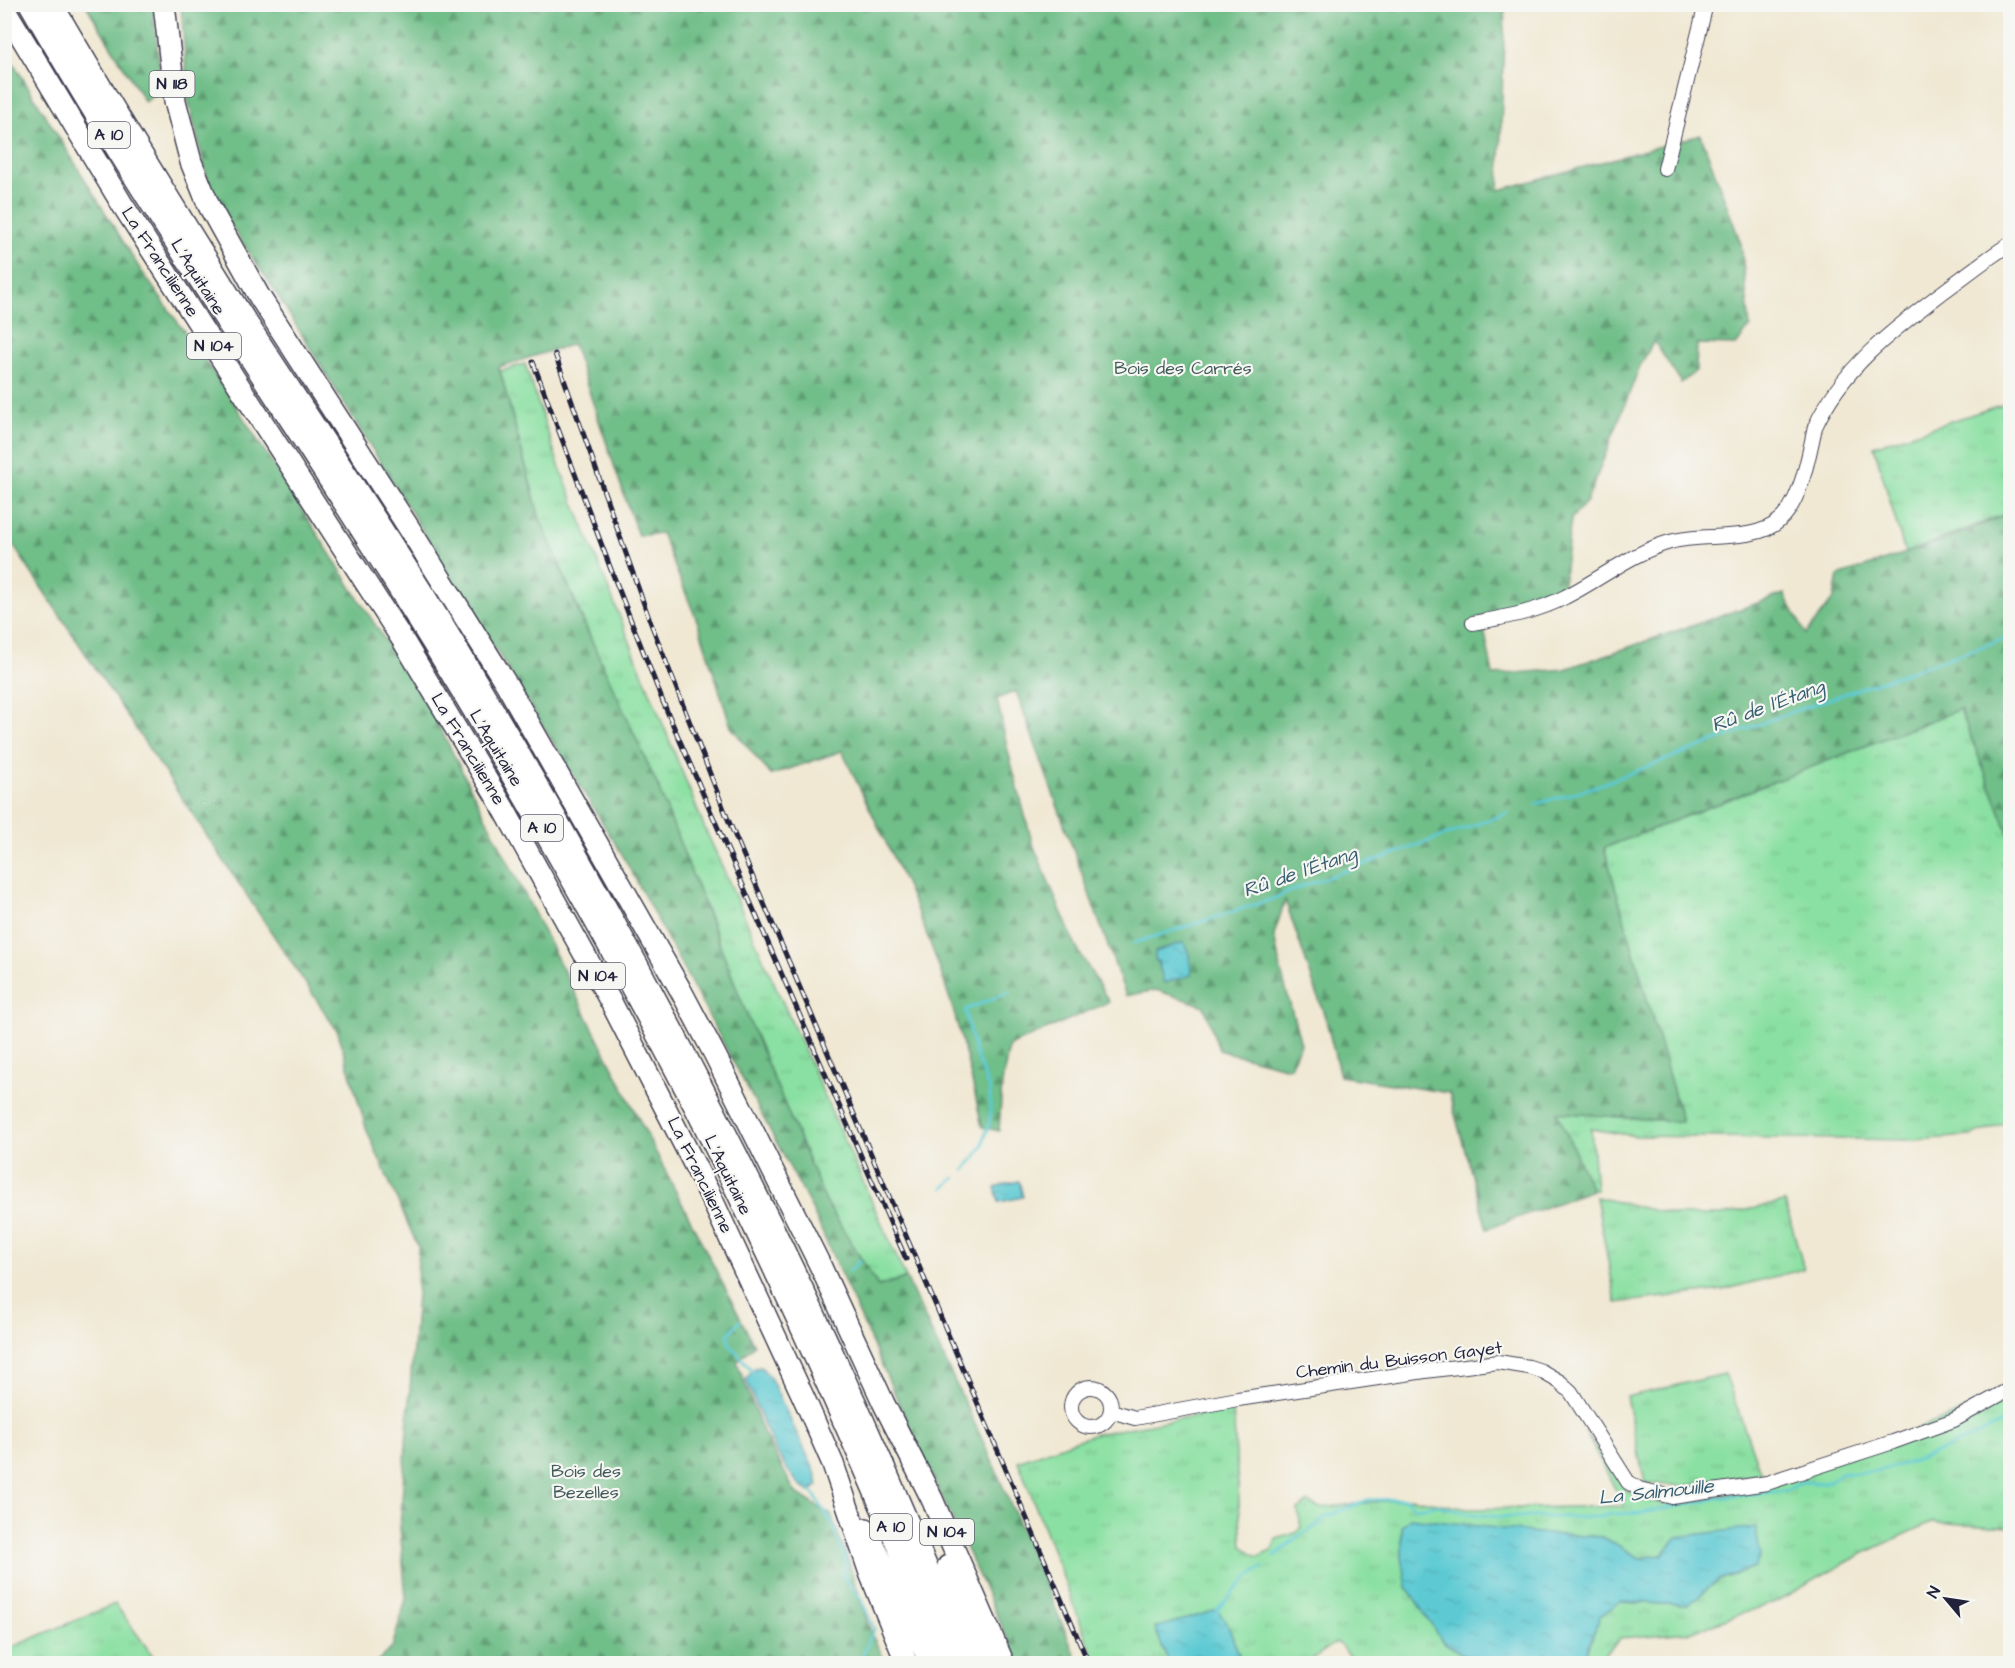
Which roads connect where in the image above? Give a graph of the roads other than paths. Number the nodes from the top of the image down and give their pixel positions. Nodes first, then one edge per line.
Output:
1 (30, 4) edge
2 (52, 4) edge
3 (164, 4) edge
4 (1706, 4) edge
5 (5, 8) edge
6 (82, 57) junction
7 (1665, 169) dead end
8 (2010, 243) edge
9 (259, 296) junction
10 (1473, 623) dead end
11 (2010, 1389) edge
12 (884, 1404) junction
13 (1111, 1411) dead end
14 (833, 1464) junction
15 (907, 1664) edge
16 (931, 1664) edge
17 (947, 1664) edge
18 (966, 1664) edge
19 (985, 1664) edge
20 (1004, 1664) edge

1 - 17 highway, L'Aquitaine / A 10
2 - 6 highway, L'Aquitaine / A 10
3 - 9 highway, N 118
4 - 7 street
5 - 14 highway, La Francilienne / N 104
6 - 9 highway
6 - 18 highway, L'Aquitaine / A 10
8 - 10 street
9 - 12 highway, N 104
11 - 13 street, Chemin du Buisson Gayet
12 - 19 highway
12 - 20 highway, N 104
14 - 15 highway, La Francilienne / N 104
14 - 16 highway

